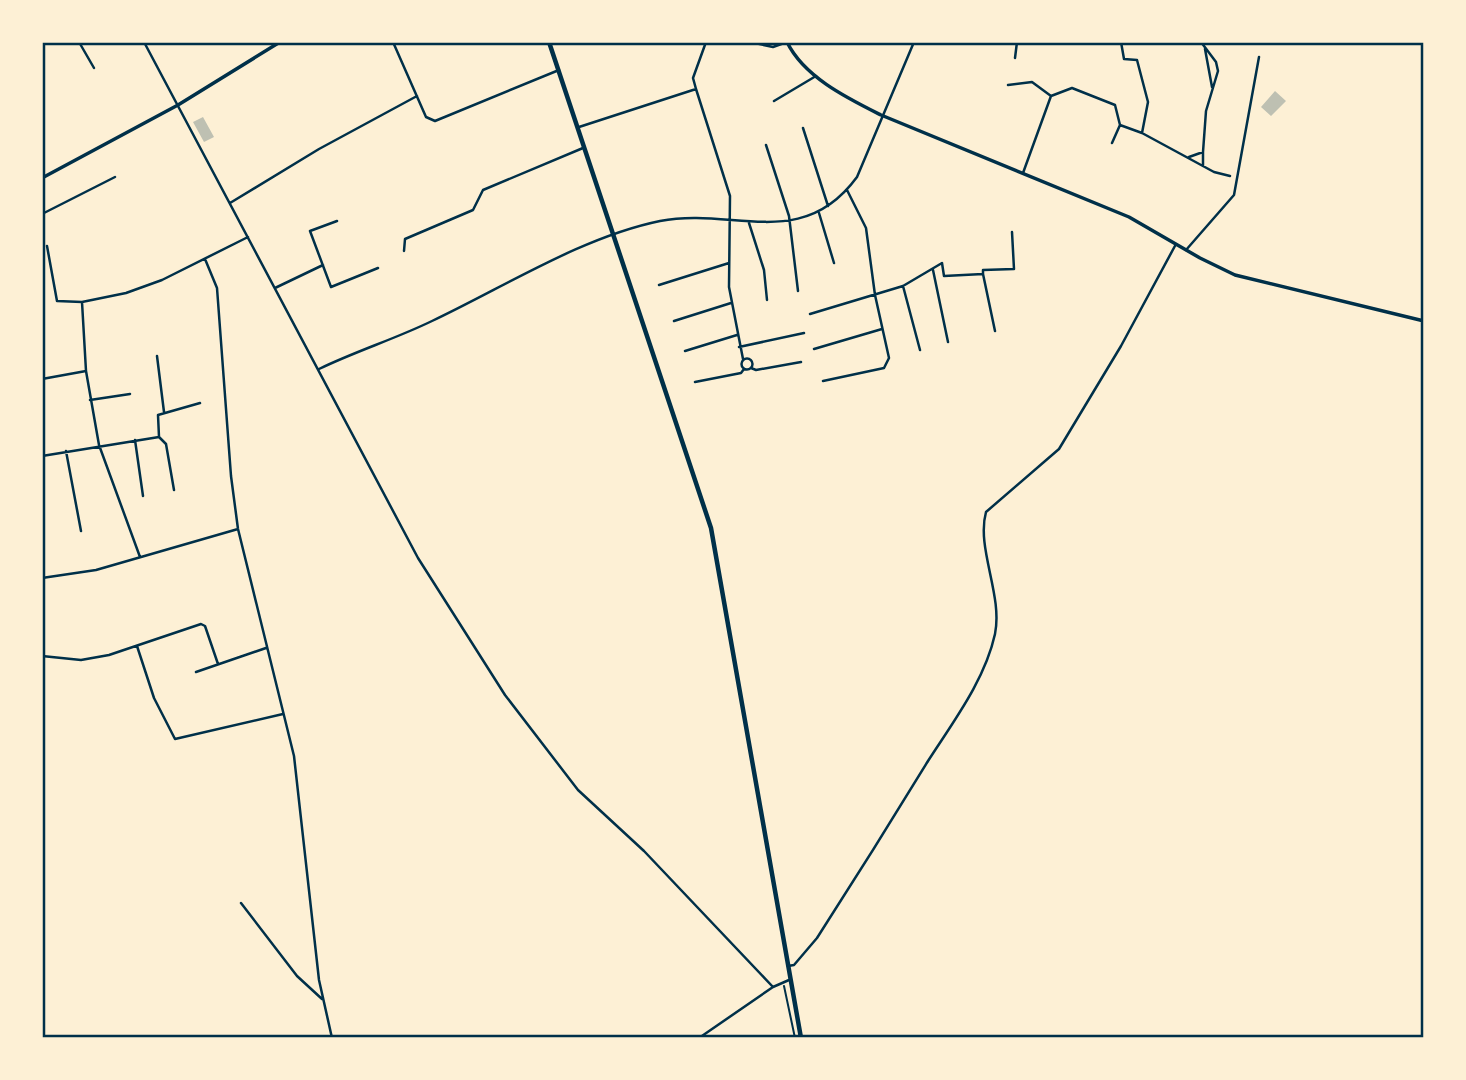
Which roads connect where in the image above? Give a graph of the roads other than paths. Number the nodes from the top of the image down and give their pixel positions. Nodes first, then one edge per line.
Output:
1 (79, 42) edge
2 (144, 42) edge
3 (280, 42) edge
4 (393, 42) edge
5 (549, 42) edge
6 (706, 42) edge
7 (750, 42) edge
8 (787, 42) edge
9 (914, 42) edge
10 (1017, 42) edge
11 (1121, 42) edge
12 (1201, 42) edge
13 (1204, 46) junction
14 (1259, 57) dead end
15 (1015, 58) dead end
16 (94, 68) dead end
17 (559, 70) junction
18 (816, 76) junction
19 (1008, 85) dead end
20 (696, 89) junction
21 (1212, 90) junction
22 (417, 96) junction
23 (1051, 96) junction
24 (774, 100) dead end
25 (178, 105) junction
26 (881, 115) junction
27 (1120, 125) junction
28 (579, 127) junction
29 (803, 128) dead end
30 (1142, 132) junction
31 (1112, 143) dead end
32 (766, 145) dead end
33 (586, 147) junction
34 (1203, 152) junction
35 (1189, 157) junction
36 (1203, 167) junction
37 (1023, 173) junction
38 (1230, 176) dead end
39 (115, 177) dead end
40 (42, 178) edge
41 (847, 190) junction
42 (230, 204) junction
43 (828, 206) junction
44 (819, 213) junction
45 (42, 214) edge
46 (337, 221) dead end
47 (730, 222) junction
48 (788, 222) junction
49 (749, 223) junction
50 (1013, 232) dead end
51 (615, 235) junction
52 (247, 237) junction
53 (1176, 244) junction
54 (47, 246) dead end
55 (1186, 250) junction
56 (404, 251) dead end
57 (205, 259) junction
58 (834, 263) dead end
59 (729, 264) junction
60 (323, 265) junction
61 (378, 268) dead end
62 (933, 270) junction
63 (983, 274) junction
64 (659, 285) dead end
65 (903, 286) junction
66 (275, 288) junction
67 (798, 291) dead end
68 (875, 295) junction
69 (767, 300) dead end
70 (82, 302) junction
71 (731, 303) junction
72 (810, 314) dead end
73 (674, 321) dead end
74 (1424, 321) edge
75 (882, 329) junction
76 (995, 331) dead end
77 (804, 333) dead end
78 (737, 335) junction
79 (948, 342) dead end
80 (739, 347) junction
81 (814, 348) dead end
82 (920, 350) dead end
83 (685, 351) dead end
84 (158, 356) dead end
85 (743, 359) junction
86 (801, 362) dead end
87 (751, 368) junction
88 (318, 369) junction
89 (744, 369) junction
90 (86, 371) junction
91 (42, 379) edge
92 (823, 381) dead end
93 (695, 382) dead end
94 (130, 394) dead end
95 (90, 400) junction
96 (200, 403) dead end
97 (164, 412) junction
98 (159, 437) junction
99 (135, 440) junction
100 (99, 445) junction
101 (66, 451) junction
102 (42, 456) edge
103 (174, 490) dead end
104 (143, 496) dead end
105 (238, 529) junction
106 (81, 531) dead end
107 (140, 557) junction
108 (42, 578) edge
109 (137, 646) junction
110 (266, 648) junction
111 (42, 656) edge
112 (218, 664) junction
113 (196, 672) dead end
114 (283, 715) junction
115 (241, 903) dead end
116 (787, 967) junction
117 (786, 981) junction
118 (772, 987) junction
119 (322, 999) junction
120 (332, 1038) edge
121 (699, 1038) edge
122 (802, 1038) edge

1 - 16 street
2 - 25 street
3 - 25 street
4 - 22 street
5 - 17 main road
6 - 20 street
7 - 8 street
8 - 18 street
9 - 26 street
10 - 15 street
11 - 30 street
12 - 13 street
13 - 21 street
13 - 21 street
14 - 55 street
17 - 22 street
17 - 28 main road
18 - 24 street
18 - 26 street
19 - 23 street
20 - 28 street
20 - 47 street
21 - 34 street
22 - 42 street
23 - 27 street
23 - 37 street
25 - 40 street
25 - 42 street
26 - 37 street
26 - 41 street
27 - 30 street
27 - 31 street
28 - 33 main road
29 - 43 street
30 - 35 street
32 - 48 street
33 - 51 main road
33 - 56 street
34 - 35 street
34 - 36 street
35 - 36 street
36 - 38 street
37 - 53 street
39 - 45 street
41 - 43 street
41 - 68 street
42 - 52 street
43 - 44 street
44 - 48 street
44 - 58 street
46 - 60 street
47 - 49 street
47 - 51 street
47 - 59 street
48 - 49 street
48 - 67 street
49 - 69 street
50 - 63 street
51 - 88 street
51 - 116 main road
52 - 57 street
52 - 66 street
53 - 55 street
53 - 116 street
54 - 70 street
55 - 74 street
57 - 70 street
57 - 105 street
59 - 64 street
59 - 71 street
60 - 61 street
60 - 66 street
62 - 63 street
62 - 65 street
62 - 79 street
63 - 76 street
65 - 68 street
65 - 82 street
66 - 88 street
68 - 72 street
68 - 75 street
70 - 90 street
71 - 73 street
71 - 78 street
75 - 81 street
75 - 92 street
77 - 80 street
78 - 80 street
78 - 83 street
80 - 85 street
84 - 97 street
85 - 87 street
85 - 89 street
86 - 87 street
87 - 89 street
88 - 118 street
89 - 93 street
90 - 91 street
90 - 95 street
94 - 95 street
95 - 100 street
96 - 97 street
97 - 98 street
98 - 99 street
98 - 103 street
99 - 100 street
99 - 104 street
100 - 101 street
100 - 107 street
101 - 102 street
101 - 106 street
105 - 107 street
105 - 110 street
107 - 108 street
109 - 111 street
109 - 112 street
109 - 114 street
110 - 112 street
110 - 114 street
112 - 113 street
114 - 119 street
115 - 119 street
116 - 117 main road
117 - 118 street
117 - 122 main road
118 - 121 street
119 - 120 street

